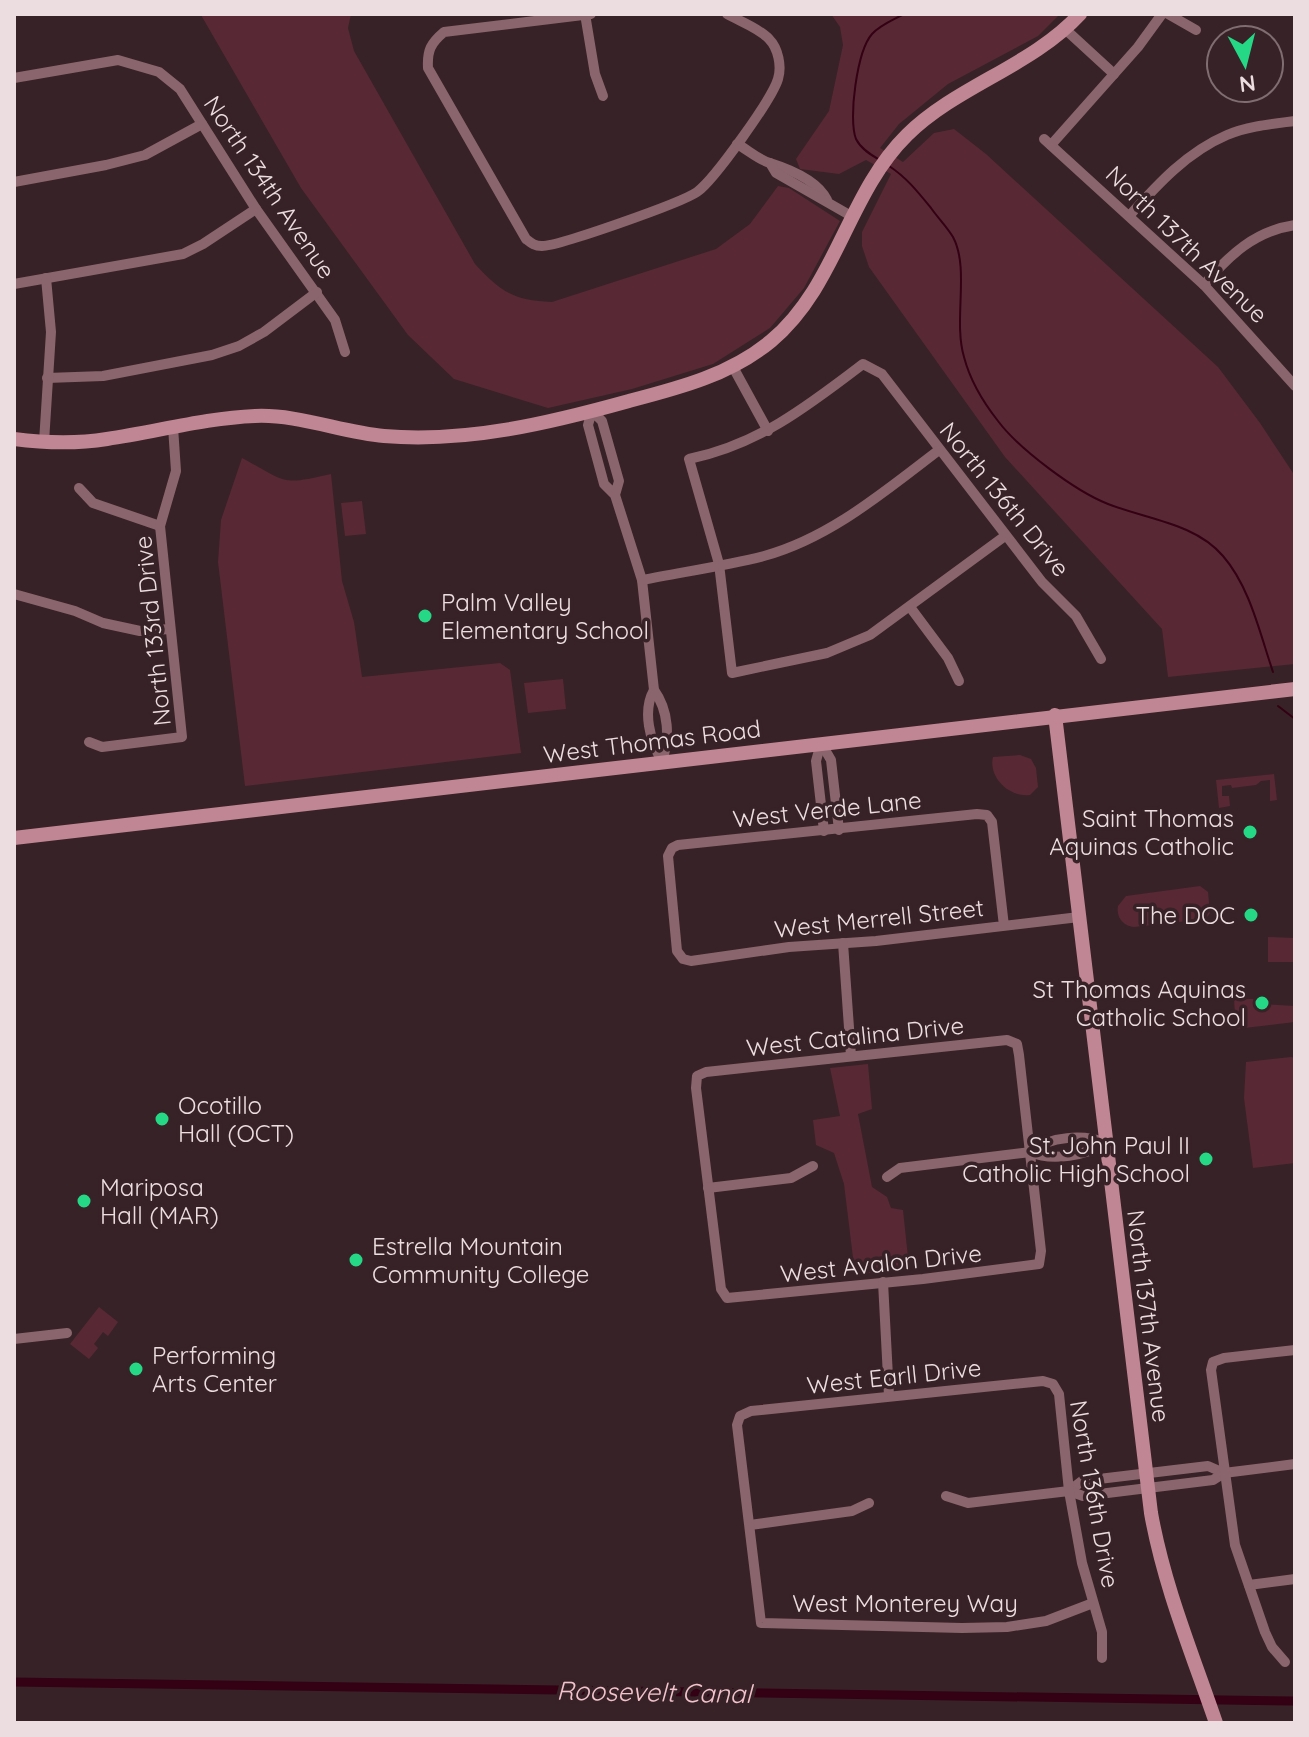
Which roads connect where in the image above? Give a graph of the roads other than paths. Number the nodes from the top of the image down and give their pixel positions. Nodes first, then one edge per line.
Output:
1 (587, 14) edge
2 (727, 14) edge
3 (1080, 14) edge
4 (1162, 14) edge
5 (1168, 14) edge
6 (1065, 29) junction
7 (1196, 30) dead end
8 (1114, 74) junction
9 (14, 78) edge
10 (603, 96) dead end
11 (1295, 121) edge
12 (202, 124) junction
13 (737, 144) junction
14 (14, 182) edge
15 (256, 209) junction
16 (1130, 215) junction
17 (853, 217) junction
18 (1295, 225) edge
19 (46, 278) junction
20 (14, 284) edge
21 (1204, 285) junction
22 (317, 292) junction
23 (345, 352) dead end
24 (733, 367) junction
25 (47, 378) junction
26 (1295, 386) edge
27 (592, 411) junction
28 (173, 427) junction
29 (768, 431) junction
30 (14, 439) edge
31 (44, 442) junction
32 (939, 450) junction
33 (79, 488) dead end
34 (160, 526) junction
35 (1005, 536) junction
36 (719, 564) junction
37 (642, 580) junction
38 (14, 594) edge
39 (910, 607) junction
40 (170, 629) junction
41 (1101, 659) dead end
42 (959, 681) dead end
43 (1295, 689) edge
44 (1055, 715) junction
45 (89, 742) dead end
46 (821, 743) junction
47 (662, 761) junction
48 (839, 830) junction
49 (824, 831) junction
50 (14, 838) edge
51 (1079, 917) junction
52 (1004, 926) junction
53 (843, 943) junction
54 (683, 959) joint
55 (851, 1056) junction
56 (1106, 1143) junction
57 (1031, 1152) junction
58 (813, 1166) dead end
59 (887, 1177) dead end
60 (708, 1188) junction
61 (883, 1282) junction
62 (67, 1333) dead end
63 (14, 1339) edge
64 (1295, 1350) edge
65 (1053, 1384) joint
66 (889, 1396) junction
67 (1295, 1464) edge
68 (1224, 1473) junction
69 (1147, 1481) junction
70 (1069, 1491) junction
71 (946, 1496) dead end
72 (869, 1503) dead end
73 (750, 1525) junction
74 (1295, 1579) edge
75 (1249, 1585) junction
76 (1093, 1603) junction
77 (1102, 1658) dead end
78 (1285, 1662) dead end
79 (1216, 1723) edge

1 - 10 street
1 - 13 street
2 - 13 street
3 - 6 street
4 - 8 street
5 - 7 street
6 - 8 street
6 - 17 street
8 - 16 street, North 137th Avenue
9 - 12 street, North 134th Avenue
11 - 16 street
12 - 14 street
12 - 15 street, North 134th Avenue
13 - 17 street
15 - 19 street
15 - 22 street, North 134th Avenue
16 - 21 street, North 137th Avenue
17 - 24 street
18 - 21 street
19 - 20 street
19 - 25 street
21 - 26 street, North 137th Avenue
22 - 23 street, North 134th Avenue
22 - 25 street
24 - 27 street
24 - 29 street
25 - 31 street
27 - 28 street
27 - 37 street
28 - 31 street
28 - 34 street, North 133rd Drive
29 - 32 street, North 136th Drive
29 - 36 street
30 - 31 street
32 - 35 street, North 136th Drive
32 - 36 street
33 - 34 street
34 - 40 street, North 133rd Drive
35 - 39 street
35 - 41 street, North 136th Drive
36 - 37 street
36 - 39 street
37 - 47 street
38 - 40 street
39 - 42 street
40 - 45 street, North 133rd Drive
43 - 44 street, West Thomas Road
44 - 46 street, West Thomas Road
44 - 51 street, North 137th Avenue
46 - 47 street, West Thomas Road
46 - 48 street
46 - 49 street
47 - 50 street, West Thomas Road
48 - 49 street, West Verde Lane
48 - 52 street, West Verde Lane
49 - 54 street, West Verde Lane
51 - 52 street, West Merrell Street
51 - 56 street, North 137th Avenue
52 - 53 street, West Merrell Street
53 - 54 street, West Merrell Street
53 - 55 street
55 - 57 street, West Catalina Drive
55 - 60 street, West Catalina Drive
56 - 57 street
56 - 69 street, North 137th Avenue
57 - 59 street
57 - 61 street, West Avalon Drive
58 - 60 street
60 - 61 street, West Avalon Drive
61 - 66 street
62 - 63 street
64 - 68 street
65 - 66 street, West Earll Drive
65 - 70 street, North 136th Drive
66 - 73 street, West Earll Drive
67 - 68 street
68 - 69 street
68 - 75 street
69 - 70 street
69 - 79 street, North 137th Avenue
70 - 71 street
70 - 76 street, North 136th Drive
72 - 73 street
73 - 76 street, West Monterey Way
74 - 75 street
75 - 78 street
76 - 77 street, North 136th Drive

